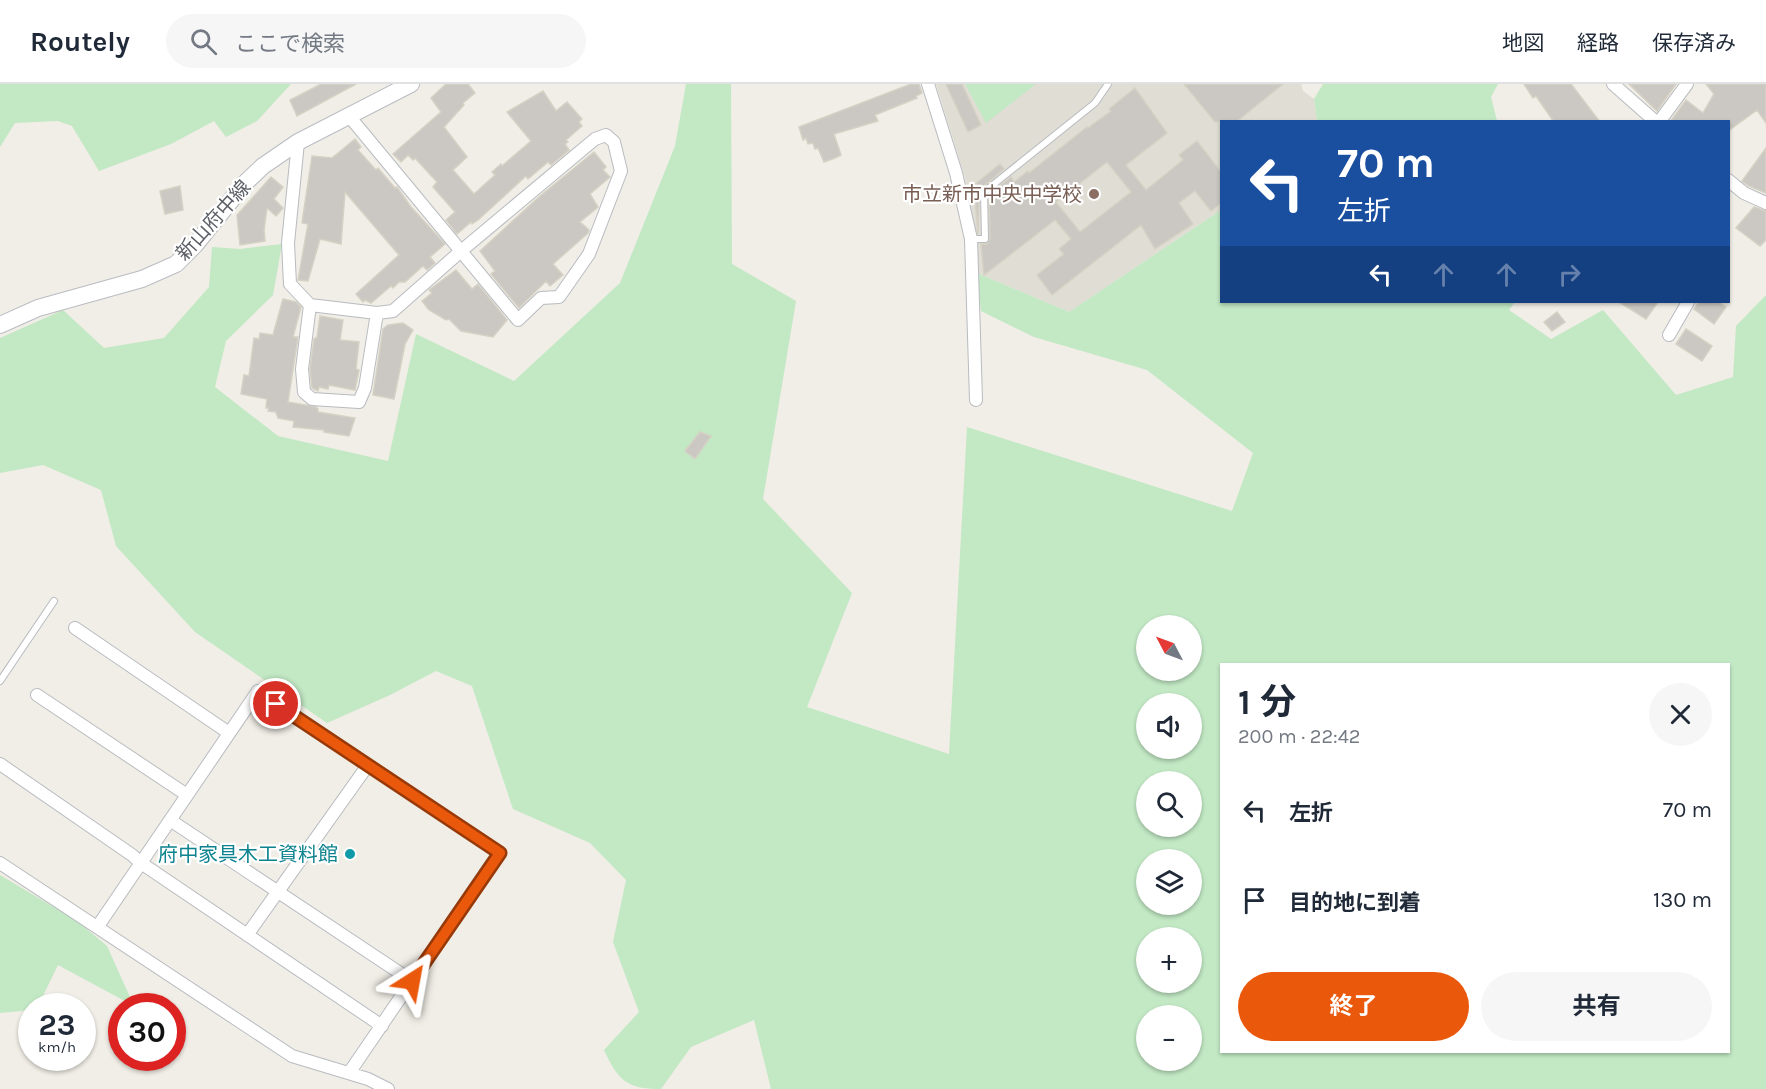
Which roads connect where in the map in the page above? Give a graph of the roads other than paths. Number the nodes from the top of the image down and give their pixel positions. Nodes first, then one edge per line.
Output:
1 (411, 84) edge
2 (928, 84) edge
3 (1108, 84) edge
4 (1613, 84) edge
5 (1687, 84) edge
6 (349, 116) junction
7 (1656, 120) edge
8 (1660, 120) edge
9 (298, 142) junction
10 (1730, 182) edge
11 (1766, 203) edge
12 (971, 239) junction
13 (460, 251) junction
14 (1687, 303) edge
15 (310, 305) junction
16 (376, 313) junction
17 (0, 325) edge
18 (1669, 335) dead end
19 (976, 400) dead end
20 (54, 601) dead end
21 (75, 628) dead end
22 (0, 681) edge
23 (37, 695) dead end
24 (229, 733) junction
25 (0, 764) edge
26 (368, 765) junction
27 (187, 795) junction
28 (171, 820) junction
29 (0, 863) edge
30 (141, 863) junction
31 (278, 891) junction
32 (98, 926) junction
33 (247, 934) junction
34 (412, 981) junction
35 (382, 1026) junction
36 (349, 1073) junction
37 (388, 1089) edge

1 - 6 main road, 新山府中線
2 - 12 street
3 - 12 lane
4 - 7 street
5 - 8 street
6 - 9 main road, 新山府中線
6 - 13 street
9 - 15 street
9 - 17 main road, 新山府中線
10 - 11 street
12 - 19 street
13 - 13 street
13 - 16 street
14 - 18 street
15 - 16 street
15 - 16 street
20 - 22 lane
21 - 24 street
23 - 27 street
24 - 26 street
24 - 27 street
25 - 30 street
26 - 31 street
26 - 34 street
27 - 28 street
28 - 30 street
28 - 31 street
29 - 32 street
30 - 32 street
30 - 33 street
31 - 33 street
31 - 34 street
32 - 36 street
33 - 35 street
34 - 35 street
35 - 36 street
36 - 37 street

